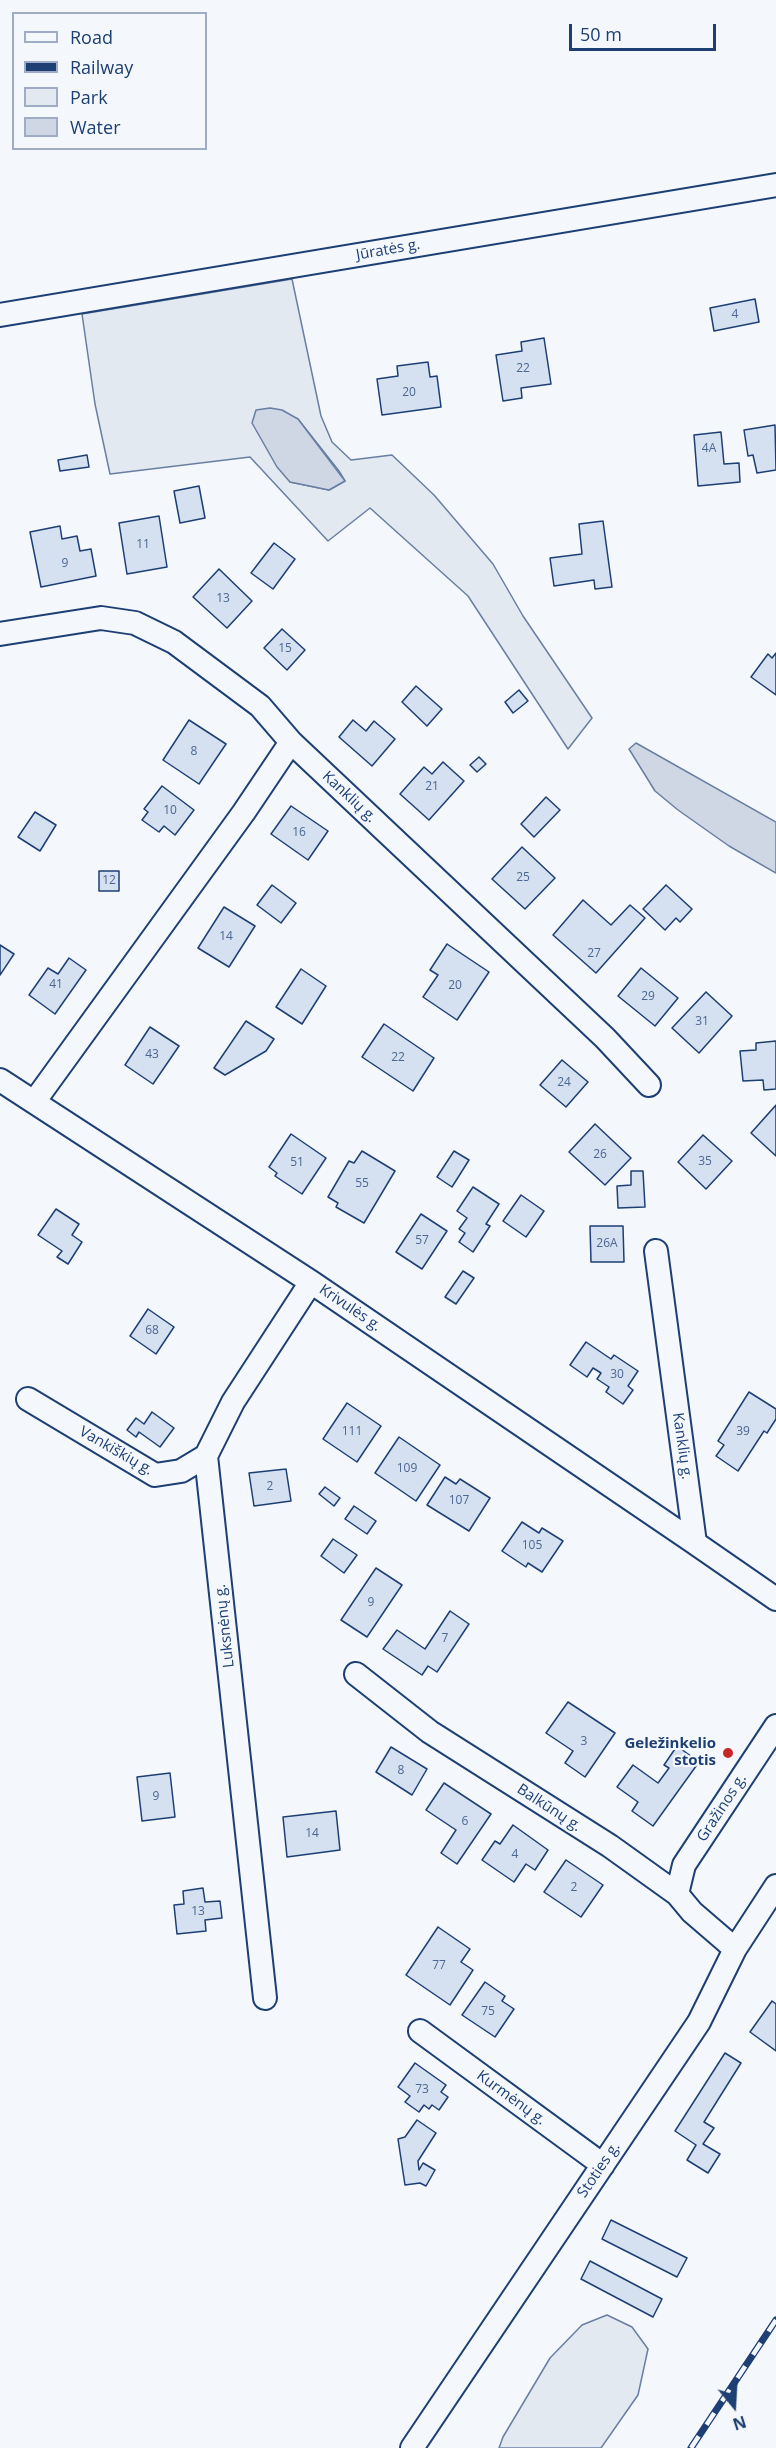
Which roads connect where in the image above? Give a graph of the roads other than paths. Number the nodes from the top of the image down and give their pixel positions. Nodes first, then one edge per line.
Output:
1 (776, 184) edge
2 (0, 315) edge
3 (0, 634) edge
4 (291, 742) junction
5 (0, 1080) edge
6 (649, 1085) dead end
7 (34, 1102) junction
8 (656, 1251) dead end
9 (311, 1282) junction
10 (28, 1399) dead end
11 (206, 1456) junction
12 (695, 1543) junction
13 (776, 1599) edge
14 (356, 1674) dead end
15 (776, 1726) edge
16 (776, 1886) edge
17 (677, 1894) junction
18 (735, 1949) junction
19 (265, 1998) dead end
20 (420, 2031) dead end
21 (603, 2165) junction
22 (412, 2448) edge

1 - 2 street, Jūratės g.
3 - 4 street, Kanklių g.
4 - 6 street, Kanklių g.
4 - 7 street
5 - 7 street, Krivulės g.
7 - 9 street, Krivulės g.
8 - 12 street, Kanklių g.
9 - 11 street
9 - 12 street, Krivulės g.
10 - 11 street, Vankiškių g.
11 - 19 street, Luksnėnų g.
12 - 13 street
14 - 17 street, Balkūnų g.
15 - 17 street, Gražinos g.
16 - 18 street, Stoties g.
17 - 18 street, Balkūnų g.
18 - 21 street, Stoties g.
20 - 21 street, Kurmėnų g.
21 - 22 street, Stoties g.

